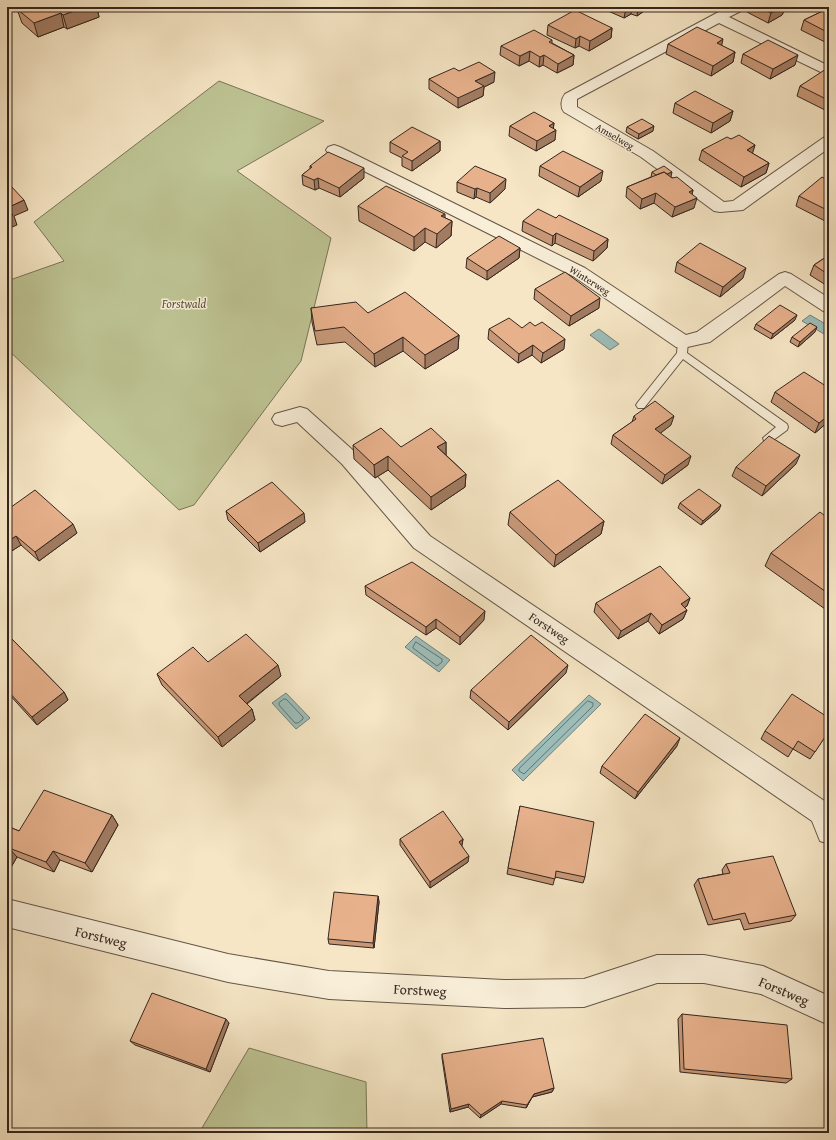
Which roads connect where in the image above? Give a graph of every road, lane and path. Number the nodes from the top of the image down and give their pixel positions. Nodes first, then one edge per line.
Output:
1 (738, 7) edge
2 (718, 17) junction
3 (829, 72) edge
4 (829, 140) edge
5 (334, 150) dead end
6 (829, 307) edge
7 (682, 348) junction
8 (641, 405) dead end
9 (282, 419) dead end
10 (768, 438) edge
11 (829, 832) edge
12 (7, 913) edge
13 (829, 1011) edge

1 - 2 street, Amselweg
2 - 3 street
2 - 4 street, Amselweg
5 - 7 street, Winterweg
6 - 7 street
7 - 8 lane
7 - 10 lane
9 - 11 street, Forstweg
12 - 13 street, Forstweg

